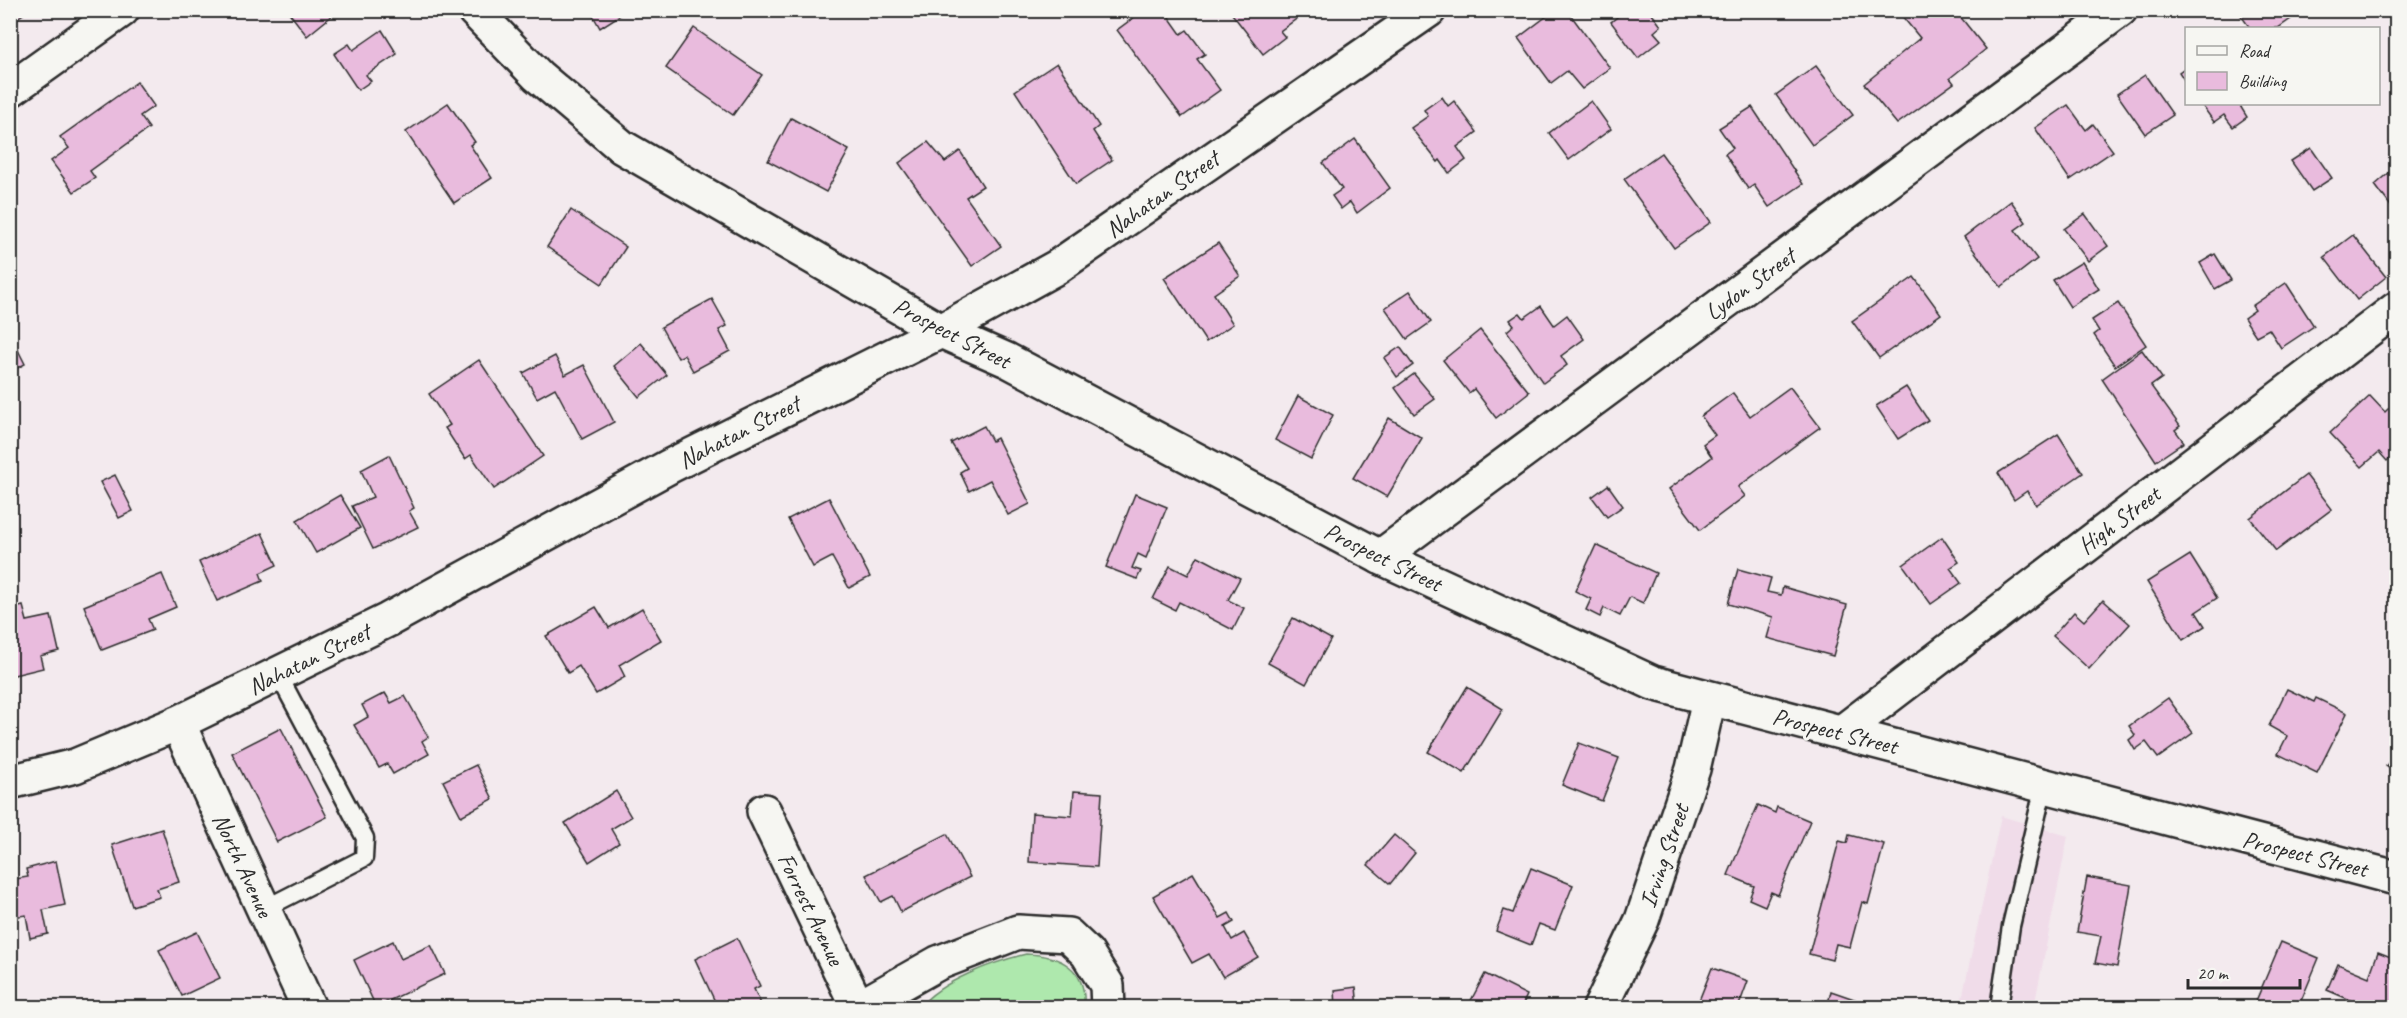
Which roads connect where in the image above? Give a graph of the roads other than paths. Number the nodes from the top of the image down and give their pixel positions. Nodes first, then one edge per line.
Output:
1 (122, 10) edge
2 (474, 10) edge
3 (1429, 10) edge
4 (2120, 10) edge
5 (10, 90) edge
6 (2397, 309) edge
7 (940, 331) junction
8 (1380, 557) junction
9 (278, 674) junction
10 (1709, 699) junction
11 (178, 723) junction
12 (1842, 732) junction
13 (10, 782) edge
14 (2044, 786) junction
15 (764, 811) dead end
16 (2397, 878) edge
17 (264, 909) junction
18 (309, 1008) edge
19 (858, 1008) edge
20 (1108, 1008) edge
21 (1600, 1008) edge
22 (1999, 1008) edge

1 - 5 street
2 - 7 street, Prospect Street
3 - 7 street, Nahatan Street
4 - 8 street, Lydon Street
6 - 12 street, High Street
7 - 8 street, Prospect Street
7 - 9 street, Nahatan Street
8 - 10 street, Prospect Street
9 - 11 street, Nahatan Street
9 - 17 lane
10 - 12 street, Prospect Street
10 - 21 street, Irving Street
11 - 13 street, Nahatan Street
11 - 17 street, North Avenue
12 - 14 street, Prospect Street
14 - 16 street, Prospect Street
14 - 22 lane
15 - 19 street, Forrest Avenue
17 - 18 street, North Avenue
19 - 20 street, Forrest Avenue

